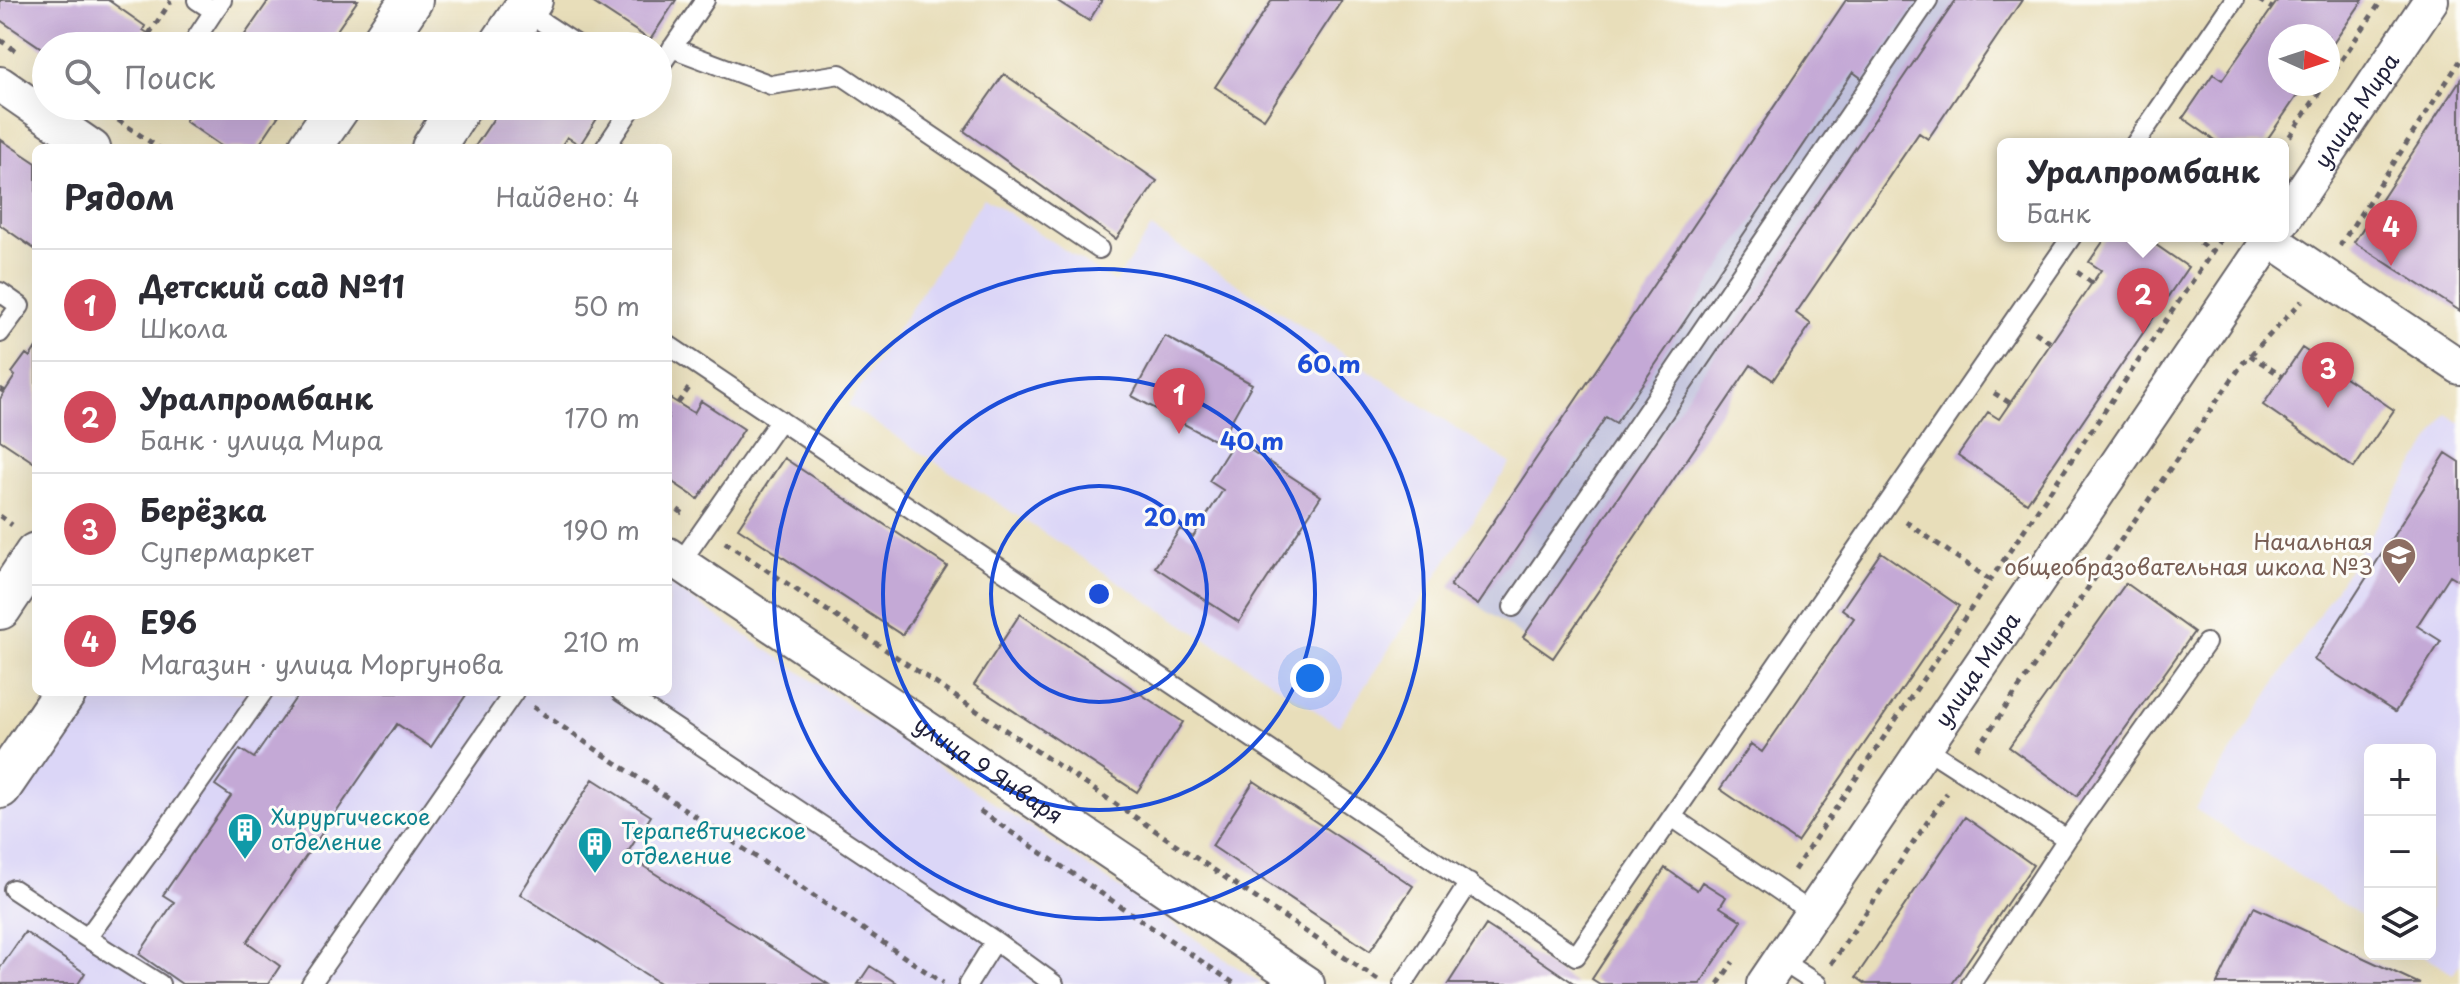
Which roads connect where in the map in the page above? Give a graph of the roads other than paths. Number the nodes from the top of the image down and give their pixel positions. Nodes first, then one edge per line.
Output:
1 (197, 0) edge
2 (411, 0) edge
3 (705, 0) edge
4 (1928, 0) edge
5 (2234, 0) edge
6 (2431, 0) edge
7 (528, 5) edge
8 (218, 6) edge
9 (200, 32) edge
10 (389, 32) edge
11 (510, 32) edge
12 (562, 32) edge
13 (672, 48) joint
14 (0, 84) edge
15 (32, 106) edge
16 (52, 120) edge
17 (329, 120) edge
18 (451, 120) edge
19 (624, 120) edge
20 (2139, 138) edge
21 (87, 144) edge
22 (313, 144) edge
23 (436, 144) edge
24 (608, 144) edge
25 (2289, 211) edge
26 (2068, 242) edge
27 (2268, 242) edge
28 (2289, 242) edge
29 (1099, 249) dead end
30 (0, 292) edge
31 (0, 333) edge
32 (672, 348) edge
33 (2460, 367) edge
34 (780, 420) junction
35 (674, 559) edge
36 (32, 560) edge
37 (1513, 607) dead end
38 (0, 608) edge
39 (2206, 643) dead end
40 (62, 696) edge
41 (260, 696) edge
42 (510, 696) edge
43 (627, 696) edge
44 (1924, 747) junction
45 (0, 787) edge
46 (1672, 817) junction
47 (2067, 839) junction
48 (1469, 883) junction
49 (13, 889) dead end
50 (1812, 913) junction
51 (87, 938) junction
52 (995, 941) junction
53 (1772, 972) edge
54 (1821, 978) edge
55 (160, 984) edge
56 (311, 984) edge
57 (968, 984) edge
58 (1054, 984) edge
59 (1307, 984) edge
60 (1403, 984) edge
61 (1971, 984) edge

1 - 8 lane
2 - 10 street
3 - 13 lane
4 - 37 lane
5 - 20 lane
6 - 25 street, улица Мира
7 - 11 street
7 - 12 lane
8 - 9 lane
13 - 29 lane
14 - 15 street
16 - 21 street
17 - 22 street
18 - 23 street
19 - 24 lane
26 - 46 lane
27 - 44 street, улица Мира
28 - 33 street
30 - 31 lane
32 - 34 lane
34 - 35 lane
34 - 48 lane
35 - 59 street, улица 9 Января
36 - 38 street
39 - 47 lane
40 - 45 street
41 - 51 lane
42 - 56 lane
43 - 52 lane
44 - 47 lane
44 - 50 street, улица Мира
46 - 48 lane
46 - 50 lane
47 - 61 lane
48 - 60 lane
49 - 51 lane
50 - 53 street, улица Мира
51 - 55 lane
52 - 57 lane
52 - 58 lane
53 - 54 lane

